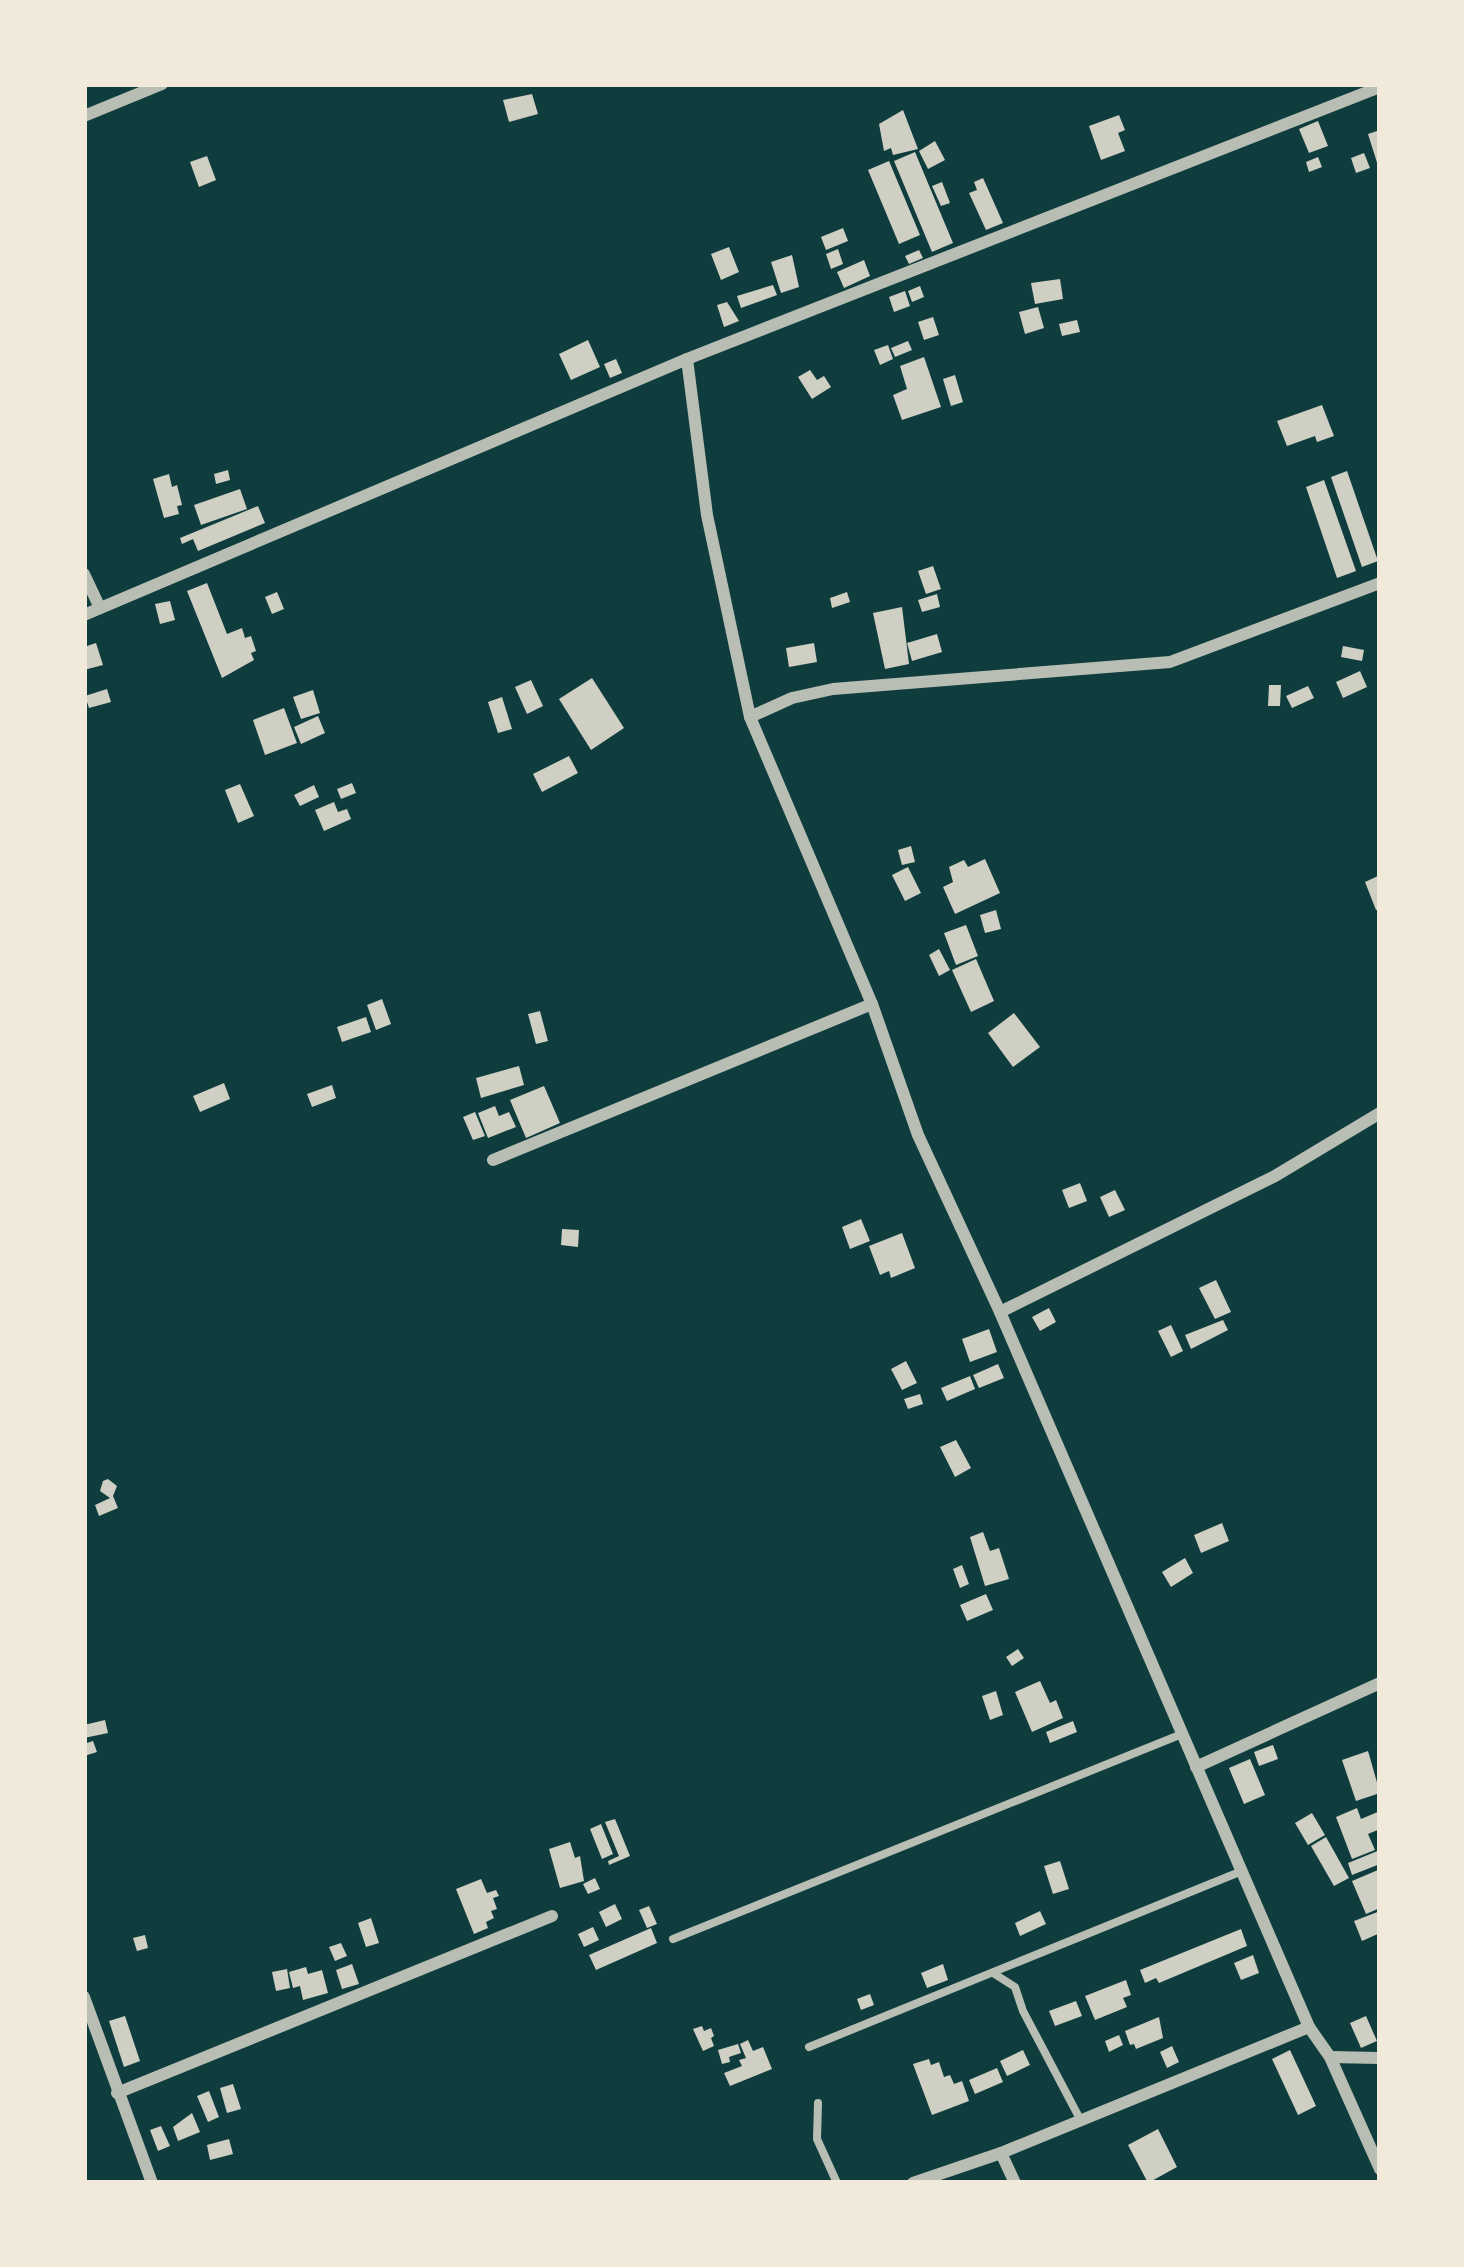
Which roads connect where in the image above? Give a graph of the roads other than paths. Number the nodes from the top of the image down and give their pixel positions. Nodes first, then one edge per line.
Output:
1 (162, 84) edge
2 (1380, 87) edge
3 (84, 116) edge
4 (687, 359) junction
5 (84, 574) edge
6 (1380, 583) edge
7 (100, 608) junction
8 (84, 615) edge
9 (750, 717) junction
10 (872, 1004) junction
11 (1380, 1113) edge
12 (493, 1160) dead end
13 (1000, 1312) junction
14 (1380, 1683) edge
15 (1182, 1734) junction
16 (1196, 1766) junction
17 (1244, 1870) junction
18 (552, 1916) dead end
19 (673, 1940) dead end
20 (993, 1973) junction
21 (84, 1997) edge
22 (1310, 2027) junction
23 (809, 2047) dead end
24 (1330, 2057) junction
25 (1380, 2058) edge
26 (117, 2093) junction
27 (818, 2103) dead end
28 (1081, 2120) junction
29 (1001, 2153) junction
30 (1380, 2169) edge
31 (152, 2183) edge
32 (837, 2183) edge
33 (914, 2183) edge
34 (1015, 2183) edge

1 - 3 street
2 - 4 street
4 - 7 street
4 - 9 street
5 - 7 street
6 - 9 street
7 - 8 street
9 - 10 street
10 - 12 street
10 - 13 street
11 - 13 street
13 - 15 street
14 - 16 street
15 - 16 street
15 - 19 lane
16 - 17 street
17 - 20 lane
17 - 22 street
18 - 26 street
20 - 23 lane
20 - 28 lane
21 - 26 street
22 - 24 street
22 - 28 street
24 - 25 street
24 - 30 street
26 - 31 street
27 - 32 lane
28 - 29 street
29 - 33 street
29 - 34 street

